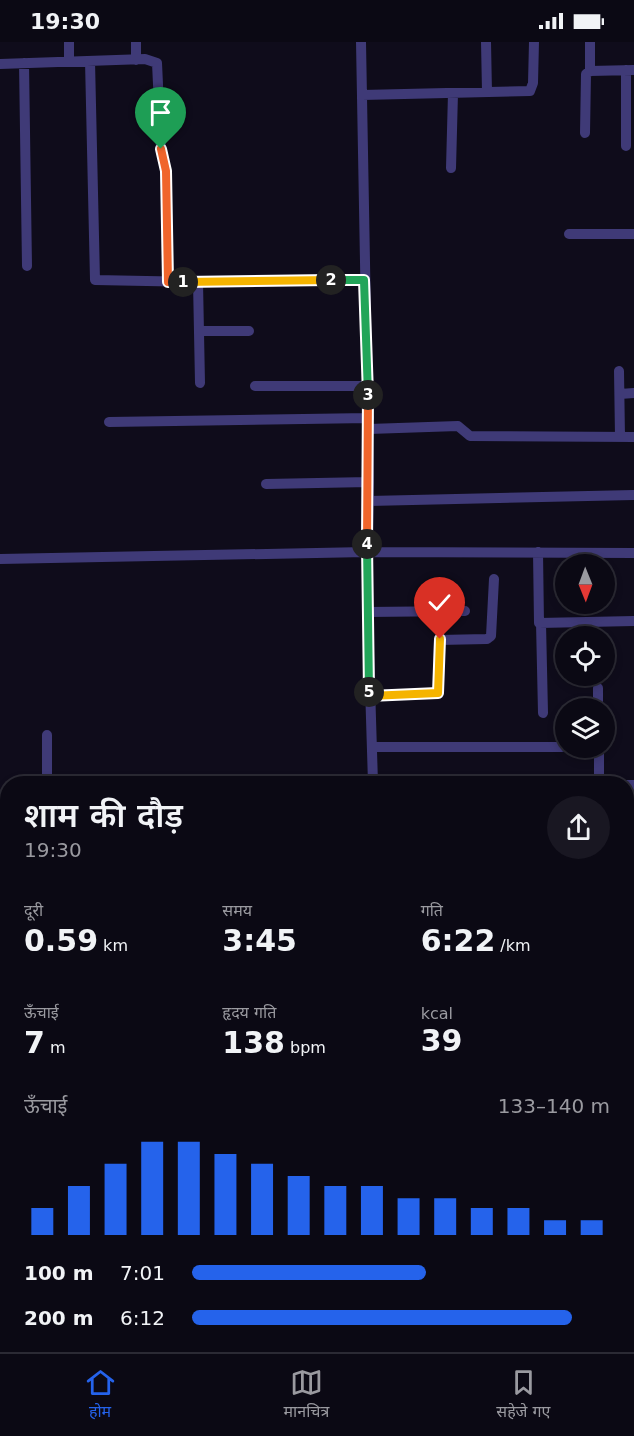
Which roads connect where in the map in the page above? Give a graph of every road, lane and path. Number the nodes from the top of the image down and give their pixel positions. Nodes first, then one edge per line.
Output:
1 (69, 42) edge
2 (136, 42) edge
3 (361, 42) edge
4 (486, 42) edge
5 (534, 42) edge
6 (590, 42) edge
7 (136, 60) junction
8 (69, 61) junction
9 (90, 61) junction
10 (24, 63) junction
11 (0, 64) edge
12 (630, 70) edge
13 (591, 71) junction
14 (453, 93) junction
15 (487, 93) junction
16 (362, 95) junction
17 (585, 134) dead end
18 (626, 146) dead end
19 (451, 168) dead end
20 (569, 234) dead end
21 (634, 234) edge
22 (27, 266) dead end
23 (364, 280) junction
24 (168, 282) junction
25 (198, 282) junction
26 (199, 331) junction
27 (249, 331) dead end
28 (619, 371) dead end
29 (200, 383) dead end
30 (255, 386) dead end
31 (368, 386) junction
32 (634, 393) edge
33 (620, 394) junction
34 (109, 422) dead end
35 (369, 423) junction
36 (620, 437) junction
37 (634, 437) edge
38 (369, 483) junction
39 (266, 484) dead end
40 (634, 495) edge
41 (369, 501) junction
42 (366, 552) junction
43 (538, 552) junction
44 (634, 553) edge
45 (0, 559) edge
46 (494, 579) dead end
47 (465, 611) dead end
48 (368, 612) junction
49 (634, 621) edge
50 (541, 623) junction
51 (598, 688) dead end
52 (369, 696) junction
53 (598, 698) edge
54 (543, 713) dead end
55 (47, 735) dead end
56 (372, 747) junction
57 (555, 747) edge
58 (599, 758) edge
59 (47, 776) edge
60 (373, 776) edge
61 (599, 776) edge

1 - 8 street
2 - 7 street
3 - 16 street
4 - 15 street
5 - 15 street
6 - 13 street
7 - 9 street
7 - 24 street
8 - 9 street
8 - 10 street
9 - 24 street
10 - 11 street
10 - 22 street
12 - 13 street
12 - 18 street
13 - 17 street
14 - 15 street
14 - 16 street
14 - 19 street
16 - 23 street
20 - 21 street
23 - 25 street
23 - 31 street
24 - 25 street
25 - 26 street
26 - 27 street
26 - 29 street
28 - 33 street
30 - 31 street
31 - 35 street
32 - 33 street
33 - 36 street
34 - 35 street
35 - 36 street
35 - 38 street
36 - 37 street
38 - 39 street
38 - 41 street
40 - 41 street
41 - 42 street
42 - 43 street
42 - 45 street
42 - 48 street
43 - 44 street
43 - 50 street
46 - 52 street
47 - 48 street
48 - 52 street
49 - 50 street
50 - 54 street
51 - 53 street
52 - 56 street
55 - 59 street
56 - 57 street
56 - 60 street
58 - 61 street

